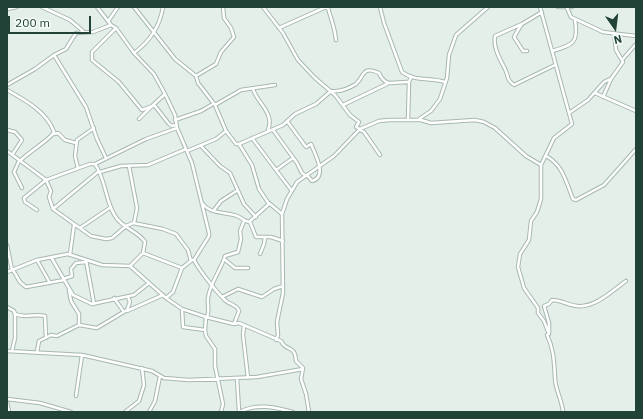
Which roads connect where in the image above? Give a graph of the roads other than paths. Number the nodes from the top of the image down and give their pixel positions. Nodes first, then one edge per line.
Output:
1 (17, 7) edge
2 (42, 7) edge
3 (97, 7) edge
4 (118, 7) edge
5 (134, 7) edge
6 (163, 7) edge
7 (223, 7) edge
8 (263, 7) edge
9 (325, 7) edge
10 (380, 7) edge
11 (488, 7) edge
12 (540, 7) edge
13 (558, 7) edge
14 (572, 7) edge
15 (568, 8) junction
16 (7, 9) edge
17 (542, 12) junction
18 (575, 19) junction
19 (109, 20) junction
20 (522, 24) junction
21 (111, 26) junction
22 (116, 28) junction
23 (279, 28) junction
24 (83, 32) junction
25 (153, 32) junction
26 (614, 33) junction
27 (636, 36) edge
28 (336, 40) dead end
29 (636, 44) edge
30 (527, 51) dead end
31 (552, 51) junction
32 (134, 53) junction
33 (54, 55) junction
34 (623, 59) junction
35 (555, 65) junction
36 (196, 76) junction
37 (411, 77) junction
38 (611, 78) junction
39 (409, 82) junction
40 (445, 82) junction
41 (388, 83) junction
42 (7, 84) edge
43 (275, 85) dead end
44 (7, 90) edge
45 (253, 90) junction
46 (331, 91) junction
47 (595, 93) junction
48 (165, 94) junction
49 (603, 97) junction
50 (214, 104) junction
51 (343, 105) junction
52 (152, 106) junction
53 (636, 111) edge
54 (568, 114) junction
55 (139, 119) dead end
56 (175, 120) junction
57 (408, 120) junction
58 (417, 120) junction
59 (287, 121) junction
60 (176, 126) junction
61 (94, 128) junction
62 (360, 129) junction
63 (7, 130) edge
64 (267, 130) junction
65 (273, 130) junction
66 (226, 131) junction
67 (54, 134) junction
68 (252, 138) junction
69 (76, 144) junction
70 (239, 144) junction
71 (201, 146) junction
72 (636, 149) edge
73 (187, 150) junction
74 (7, 151) edge
75 (12, 155) junction
76 (380, 155) dead end
77 (546, 156) junction
78 (106, 158) junction
79 (293, 158) junction
80 (20, 161) junction
81 (95, 164) junction
82 (541, 164) junction
83 (129, 166) junction
84 (320, 167) junction
85 (78, 168) junction
86 (276, 170) junction
87 (99, 172) junction
88 (306, 175) junction
89 (46, 180) junction
90 (22, 188) dead end
91 (238, 190) junction
92 (292, 191) junction
93 (202, 202) junction
94 (269, 203) junction
95 (111, 207) junction
96 (53, 209) junction
97 (37, 210) dead end
98 (214, 210) junction
99 (282, 214) junction
100 (256, 217) junction
101 (244, 221) junction
102 (250, 222) junction
103 (134, 223) junction
104 (74, 225) junction
105 (125, 227) junction
106 (80, 228) junction
107 (265, 237) junction
108 (283, 241) junction
109 (7, 245) edge
110 (143, 253) junction
111 (70, 254) junction
112 (260, 254) dead end
113 (51, 257) junction
114 (37, 260) junction
115 (224, 260) junction
116 (86, 261) junction
117 (192, 261) junction
118 (130, 266) junction
119 (182, 268) junction
120 (248, 268) dead end
121 (13, 270) junction
122 (7, 272) edge
123 (64, 280) junction
124 (626, 281) dead end
125 (50, 283) junction
126 (149, 283) junction
127 (211, 285) junction
128 (283, 286) junction
129 (70, 290) junction
130 (163, 295) junction
131 (128, 296) junction
132 (222, 297) junction
133 (114, 298) junction
134 (166, 298) junction
135 (94, 304) junction
136 (7, 307) edge
137 (182, 309) junction
138 (125, 311) junction
139 (15, 314) junction
140 (207, 317) junction
141 (234, 324) junction
142 (79, 325) junction
143 (244, 326) junction
144 (204, 330) junction
145 (549, 334) junction
146 (46, 338) junction
147 (276, 340) junction
148 (7, 351) edge
149 (12, 351) junction
150 (37, 352) junction
151 (82, 355) junction
152 (142, 368) junction
153 (303, 369) junction
154 (160, 376) junction
155 (237, 378) junction
156 (248, 378) junction
157 (218, 379) junction
158 (76, 396) dead end
159 (7, 401) edge
160 (9, 412) edge
161 (71, 412) edge
162 (125, 412) edge
163 (149, 412) edge
164 (221, 412) edge
165 (239, 412) edge
166 (293, 412) edge
167 (309, 412) edge
168 (563, 412) edge

1 - 16 street
2 - 24 street
3 - 19 street
4 - 19 street
5 - 25 street
6 - 25 street
7 - 36 street
8 - 23 street
9 - 23 street
9 - 28 street
10 - 37 street
11 - 40 street
12 - 17 street
13 - 15 street
14 - 15 street
15 - 18 street
17 - 20 street
17 - 31 street
18 - 26 street
18 - 31 street
19 - 21 street
20 - 30 street
20 - 35 street
21 - 22 street
21 - 24 street
22 - 32 street
22 - 52 street
23 - 46 street
24 - 33 street
25 - 32 street
25 - 36 street
26 - 27 street
26 - 34 street
29 - 34 street
31 - 35 street
32 - 48 street
33 - 42 street
33 - 61 street
34 - 38 street
35 - 54 street
36 - 50 street
37 - 39 street
37 - 40 street
38 - 47 street
38 - 49 street
39 - 41 street
39 - 57 street
40 - 58 street
41 - 46 street
41 - 51 street
43 - 45 street
44 - 67 street
45 - 50 street
45 - 64 street
46 - 51 street
46 - 59 street
47 - 49 street
47 - 54 street
48 - 52 street
48 - 56 street
49 - 53 street
50 - 56 street
50 - 66 street
51 - 62 street
52 - 55 street
52 - 60 street
54 - 77 street
56 - 60 street
57 - 58 street
57 - 62 street
58 - 82 street
59 - 65 street
59 - 84 street
60 - 73 street
60 - 78 street
61 - 69 street
61 - 78 street
62 - 76 street
62 - 84 street
63 - 75 street
64 - 65 street
64 - 68 street
65 - 79 street
66 - 70 street
66 - 71 street
67 - 69 street
67 - 80 street
68 - 70 street
68 - 86 street
69 - 85 street
70 - 94 street
71 - 73 street
71 - 91 street
72 - 77 street
73 - 83 street
73 - 93 street
74 - 75 street
75 - 80 street
77 - 82 street
78 - 81 street
79 - 86 street
79 - 88 street
80 - 89 street
80 - 90 street
81 - 85 street
81 - 87 street
82 - 145 street
83 - 87 street
83 - 103 street
84 - 88 street
84 - 88 street
85 - 89 street
86 - 92 street
87 - 95 street
87 - 96 street
88 - 92 street
89 - 96 street
89 - 97 street
91 - 98 street
91 - 100 street
92 - 99 street
93 - 98 street
93 - 117 street
94 - 99 street
94 - 100 street
95 - 105 street
95 - 106 street
96 - 104 street
98 - 101 street
99 - 108 street
100 - 102 street
101 - 102 street
101 - 115 street
102 - 107 street
103 - 105 street
103 - 117 street
104 - 106 street
104 - 111 street
105 - 106 street
105 - 110 street
107 - 108 street
107 - 112 street
108 - 128 street
109 - 121 street
110 - 118 street
110 - 119 street
111 - 113 street
111 - 116 street
113 - 114 street
113 - 123 street
114 - 121 street
114 - 125 street
115 - 120 street
115 - 127 street
116 - 118 street
116 - 123 street
116 - 135 street
117 - 119 street
117 - 127 street
118 - 126 street
119 - 134 street
121 - 122 street
121 - 125 street
123 - 125 street
123 - 129 street
124 - 145 street
126 - 130 street
126 - 131 street
127 - 132 street
127 - 140 street
128 - 132 street
128 - 147 street
129 - 135 street
129 - 142 street
130 - 134 street
130 - 138 street
131 - 133 street
131 - 138 street
132 - 141 street
133 - 135 street
133 - 138 street
134 - 137 street
136 - 139 street
137 - 140 street
137 - 144 street
138 - 142 street
139 - 146 street
139 - 149 street
140 - 141 street
140 - 144 street
141 - 143 street
142 - 146 street
143 - 147 street
143 - 156 street
144 - 157 street
145 - 168 street
146 - 150 street
147 - 153 street
148 - 149 street
149 - 150 street
150 - 151 street
151 - 152 street
151 - 158 street
152 - 154 street
152 - 162 street
153 - 156 street
153 - 167 street
154 - 157 street
154 - 163 street
155 - 156 street
155 - 157 street
155 - 165 street
157 - 164 street
159 - 160 street
159 - 161 street
165 - 166 street

